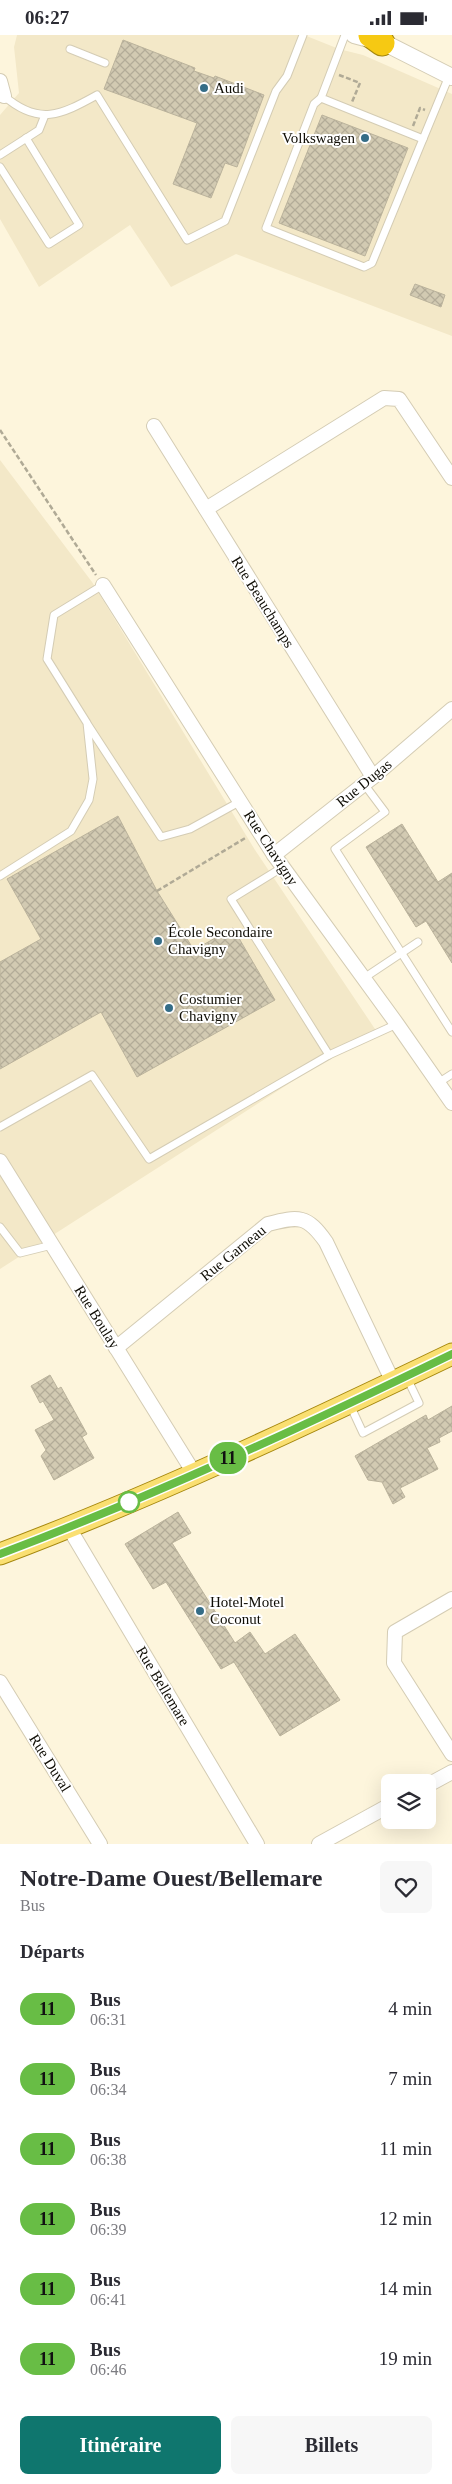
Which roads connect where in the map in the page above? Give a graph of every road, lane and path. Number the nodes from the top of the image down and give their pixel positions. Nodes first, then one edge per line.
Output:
1 (303, 35) edge
2 (345, 35) edge
3 (354, 35) edge
4 (374, 38) edge
5 (70, 49) dead end
6 (105, 63) dead end
7 (451, 76) edge
8 (350, 79) dead end
9 (0, 81) edge
10 (357, 90) dead end
11 (2, 96) edge
12 (321, 97) junction
13 (420, 108) dead end
14 (418, 114) dead end
15 (45, 115) junction
16 (26, 139) junction
17 (423, 139) junction
18 (0, 155) edge
19 (0, 167) edge
20 (154, 426) dead end
21 (0, 430) edge
22 (452, 478) edge
23 (206, 509) junction
24 (103, 585) junction
25 (452, 709) edge
26 (87, 723) junction
27 (368, 781) junction
28 (241, 801) junction
29 (259, 830) junction
30 (274, 855) junction
31 (283, 867) junction
32 (0, 876) edge
33 (157, 891) dead end
34 (418, 942) dead end
35 (401, 953) junction
36 (364, 978) junction
37 (397, 1024) junction
38 (452, 1033) edge
39 (329, 1055) junction
40 (452, 1074) edge
41 (438, 1083) junction
42 (452, 1103) edge
43 (0, 1127) edge
44 (0, 1161) edge
45 (0, 1227) edge
46 (52, 1245) junction
47 (116, 1348) junction
48 (452, 1354) edge
49 (399, 1379) junction
50 (348, 1403) junction
51 (194, 1473) junction
52 (69, 1528) junction
53 (0, 1555) edge
54 (452, 1599) edge
55 (0, 1682) edge
56 (452, 1753) edge
57 (452, 1771) edge
58 (436, 1780) edge
59 (381, 1810) edge
60 (100, 1844) edge
61 (257, 1844) edge
62 (319, 1844) edge

1 - 15 lane
2 - 12 lane
3 - 4 street
4 - 7 street
5 - 6 lane
7 - 17 lane
8 - 10 path
9 - 11 street
11 - 15 lane
12 - 17 lane
12 - 17 lane
13 - 14 path
15 - 16 lane
16 - 18 lane
16 - 19 lane
20 - 23 street, Rue Beauchamps
21 - 24 path
22 - 23 street
23 - 27 street, Rue Beauchamps
24 - 26 lane
24 - 28 street, Rue Chavigny
25 - 27 street, Rue Dugas
26 - 28 lane
26 - 32 lane
27 - 30 street, Rue Dugas
27 - 35 lane
28 - 29 street, Rue Chavigny
29 - 30 street, Rue Chavigny
29 - 33 path
30 - 31 street, Rue Chavigny
31 - 36 street, Rue Chavigny
31 - 39 lane
34 - 35 lane
35 - 36 lane
35 - 38 lane
36 - 37 street, Rue Chavigny
37 - 39 lane
37 - 41 street, Rue Chavigny
39 - 43 lane
40 - 41 lane
41 - 42 street, Rue Chavigny
44 - 46 street, Rue Boulay
45 - 46 lane
46 - 47 street, Rue Boulay
47 - 49 street, Rue Garneau
47 - 51 street, Rue Boulay
48 - 49 main road
49 - 50 main road
49 - 50 lane
50 - 51 main road
51 - 52 main road
52 - 53 main road
52 - 61 street, Rue Bellemare
54 - 56 street
55 - 60 street, Rue Duval
57 - 58 street
59 - 62 street

